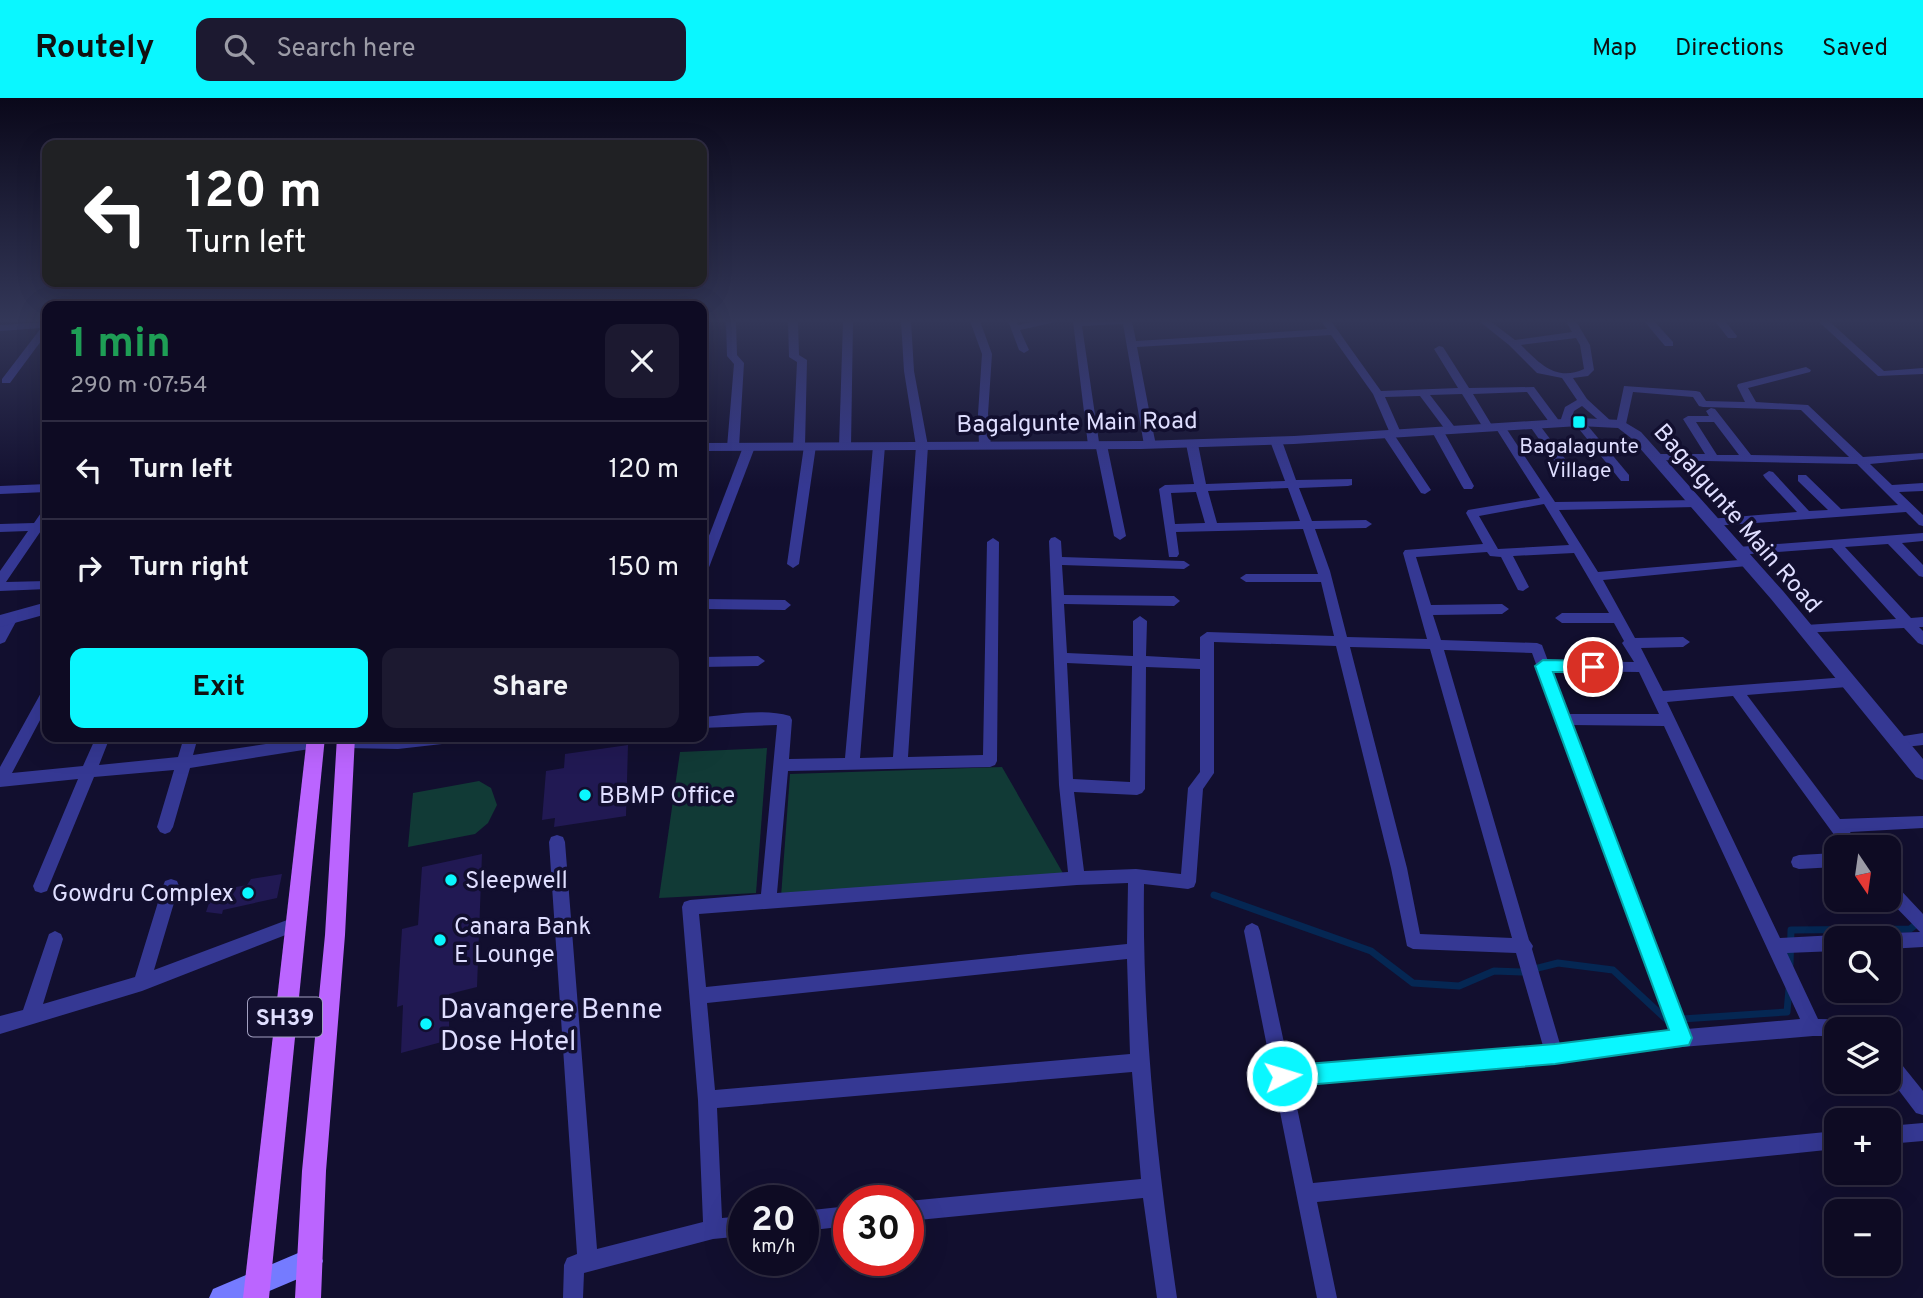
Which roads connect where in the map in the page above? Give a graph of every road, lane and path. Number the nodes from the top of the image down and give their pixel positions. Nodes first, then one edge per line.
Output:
1 (9, 377) edge
2 (738, 377) edge
3 (803, 377) edge
4 (847, 377) edge
5 (910, 377) edge
6 (985, 377) edge
7 (1084, 377) edge
8 (1137, 377) edge
9 (1365, 377) edge
10 (1457, 377) edge
11 (1567, 377) edge
12 (1778, 377) edge
13 (6, 381) dead end
14 (1466, 392) junction
15 (1423, 393) junction
16 (1378, 394) junction
17 (1583, 401) junction
18 (1707, 404) junction
19 (1752, 406) junction
20 (1544, 407) junction
21 (1145, 418) junction
22 (1194, 418) dead end
23 (1716, 419) junction
24 (1567, 420) junction
25 (1614, 423) junction
26 (1534, 425) junction
27 (1494, 427) junction
28 (1444, 430) junction
29 (1392, 434) junction
30 (1276, 441) junction
31 (1192, 444) junction
32 (1097, 445) junction
33 (1150, 445) junction
34 (805, 446) junction
35 (845, 446) junction
36 (879, 446) junction
37 (922, 446) junction
38 (985, 446) junction
39 (733, 447) junction
40 (749, 447) junction
41 (707, 448) edge
42 (1923, 456) edge
43 (1656, 457) junction
44 (1713, 458) junction
45 (1748, 459) junction
46 (1862, 461) junction
47 (1562, 463) dead end
48 (1769, 475) dead end
49 (1625, 478) dead end
50 (1802, 478) dead end
51 (1348, 482) dead end
52 (1294, 484) junction
53 (1468, 486) dead end
54 (1923, 486) edge
55 (42, 488) edge
56 (1201, 488) junction
57 (1890, 489) junction
58 (0, 490) edge
59 (1425, 490) dead end
60 (1550, 503) junction
61 (1696, 503) junction
62 (1910, 508) junction
63 (1838, 513) junction
64 (1807, 516) junction
65 (42, 521) edge
66 (1713, 522) junction
67 (1923, 522) edge
68 (1366, 524) dead end
69 (1309, 526) junction
70 (38, 527) junction
71 (1212, 527) junction
72 (0, 528) edge
73 (1169, 528) junction
74 (1119, 536) dead end
75 (1923, 537) edge
76 (1891, 539) junction
77 (1055, 541) dead end
78 (993, 542) dead end
79 (1834, 544) junction
80 (1577, 549) junction
81 (1498, 550) junction
82 (1173, 554) dead end
83 (707, 557) edge
84 (1743, 557) junction
85 (1058, 561) junction
86 (793, 564) dead end
87 (1184, 565) dead end
88 (4, 569) edge
89 (1923, 573) edge
90 (1593, 577) junction
91 (1246, 578) dead end
92 (1326, 578) junction
93 (0, 582) edge
94 (42, 585) edge
95 (0, 587) edge
96 (1523, 587) dead end
97 (1058, 599) junction
98 (1174, 601) dead end
99 (707, 604) edge
100 (785, 605) dead end
101 (42, 609) edge
102 (1503, 609) dead end
103 (1425, 610) junction
104 (1562, 618) dead end
105 (1615, 618) junction
106 (6, 620) edge
107 (1140, 621) dead end
108 (1923, 622) edge
109 (1907, 623) junction
110 (1806, 630) junction
111 (0, 639) edge
112 (1923, 640) edge
113 (1343, 642) junction
114 (1683, 642) dead end
115 (1629, 643) junction
116 (1435, 644) junction
117 (1061, 658) junction
118 (758, 660) dead end
119 (1140, 661) junction
120 (707, 662) edge
121 (1206, 664) junction
122 (1543, 666) junction
123 (1643, 667) junction
124 (1847, 681) junction
125 (1737, 692) junction
126 (1659, 697) junction
127 (42, 704) edge
128 (1562, 719) junction
129 (1669, 720) junction
130 (707, 722) edge
131 (1923, 739) edge
132 (101, 742) edge
133 (189, 742) edge
134 (299, 742) edge
135 (316, 742) edge
136 (346, 742) edge
137 (385, 742) edge
138 (407, 742) edge
139 (1896, 742) junction
140 (182, 763) junction
141 (852, 764) junction
142 (900, 764) junction
143 (780, 765) junction
144 (89, 772) junction
145 (1923, 772) edge
146 (0, 781) edge
147 (1066, 785) junction
148 (1923, 822) edge
149 (1838, 826) junction
150 (166, 827) dead end
151 (1844, 835) edge
152 (557, 842) dead end
153 (1824, 861) edge
154 (1799, 862) dead end
155 (1136, 876) junction
156 (1077, 877) junction
157 (41, 886) dead end
158 (171, 886) dead end
159 (768, 901) junction
160 (1901, 902) edge
161 (295, 923) junction
162 (1923, 925) edge
163 (1252, 930) dead end
164 (55, 939) dead end
165 (1923, 939) edge
166 (1901, 940) edge
167 (1824, 944) edge
168 (1525, 946) junction
169 (1775, 946) junction
170 (1133, 951) junction
171 (142, 983) junction
172 (698, 996) junction
173 (30, 1016) junction
174 (0, 1025) edge
175 (1813, 1027) junction
176 (1824, 1027) edge
177 (1682, 1038) junction
178 (1555, 1054) junction
179 (1142, 1062) junction
180 (1282, 1076) junction
181 (1901, 1078) edge
182 (707, 1100) junction
183 (1923, 1106) edge
184 (1923, 1132) edge
185 (1901, 1134) edge
186 (1824, 1141) edge
187 (1150, 1188) junction
188 (1306, 1193) junction
189 (924, 1209) edge
190 (728, 1228) edge
191 (713, 1229) junction
192 (310, 1261) junction
193 (588, 1261) junction
194 (257, 1291) edge
195 (222, 1298) edge
196 (308, 1298) edge
197 (573, 1298) edge
198 (1167, 1298) edge
199 (1327, 1298) edge

1 - 13 street
2 - 39 street
3 - 34 street
4 - 35 street
5 - 37 street
6 - 38 street
7 - 32 street
8 - 21 street
9 - 16 street
10 - 14 street
11 - 17 street
12 - 19 street
14 - 15 street
14 - 20 street
14 - 27 street
15 - 16 street
15 - 28 street
16 - 29 street
17 - 24 street
17 - 25 street
18 - 19 street
18 - 23 street
18 - 25 street
19 - 46 street
20 - 24 street
20 - 24 street
21 - 22 street
21 - 33 street
23 - 44 street
23 - 45 street
24 - 25 street, Bagalgunte Main Road
24 - 26 street, Bagalgunte Main Road
24 - 49 street
25 - 43 street, Bagalgunte Main Road
26 - 27 street, Bagalgunte Main Road
26 - 47 street
27 - 28 street, Bagalgunte Main Road
27 - 60 street
28 - 29 street, Bagalgunte Main Road
28 - 53 street
29 - 30 street, Bagalgunte Main Road
29 - 59 street
30 - 31 street, Bagalgunte Main Road
30 - 52 street
31 - 33 street, Bagalgunte Main Road
31 - 56 street
32 - 33 street, Bagalgunte Main Road
32 - 38 street, Bagalgunte Main Road
32 - 74 street
34 - 35 street, Bagalgunte Main Road
34 - 40 street, Bagalgunte Main Road
34 - 86 street
35 - 36 street, Bagalgunte Main Road
36 - 37 street, Bagalgunte Main Road
36 - 141 street
37 - 38 street, Bagalgunte Main Road
37 - 142 street
39 - 40 street, Bagalgunte Main Road
39 - 41 street, Bagalgunte Main Road
40 - 83 street
42 - 46 street
43 - 44 street
43 - 61 street, Bagalgunte Main Road
44 - 45 street
45 - 46 street
46 - 57 street
48 - 64 street
50 - 63 street
51 - 52 street
52 - 56 street
52 - 69 street
54 - 57 street
55 - 58 street
56 - 71 street
56 - 73 street
57 - 62 street
60 - 61 street
60 - 80 street
60 - 81 street
61 - 66 street, Bagalgunte Main Road
62 - 63 street
62 - 67 street
63 - 64 street
64 - 66 street
65 - 70 street
66 - 84 street, Bagalgunte Main Road
68 - 69 street
69 - 71 street
69 - 92 street
70 - 72 street
70 - 88 street
71 - 73 street
73 - 82 street
75 - 76 street
76 - 79 street
76 - 89 street
77 - 85 street
78 - 142 street
79 - 84 street
79 - 109 street
80 - 81 street
80 - 90 street
81 - 96 street
81 - 103 street
84 - 90 street
84 - 110 street, Bagalgunte Main Road
85 - 87 street
85 - 97 street
88 - 93 street
90 - 105 street
91 - 92 street
92 - 113 street
94 - 95 street
97 - 98 street
97 - 117 street
99 - 100 street
101 - 106 street
102 - 103 street
103 - 116 street
104 - 105 street
105 - 115 street
106 - 111 street
107 - 119 street
108 - 109 street
109 - 110 street
109 - 112 street
110 - 124 street, Bagalgunte Main Road
113 - 116 street
113 - 121 street
113 - 168 street
114 - 115 street
115 - 123 street
116 - 122 street
116 - 168 street
117 - 119 street
117 - 147 street
118 - 120 street
119 - 121 street
119 - 147 street
121 - 155 street
122 - 123 street
122 - 128 street
123 - 126 street
124 - 125 street
124 - 139 street, Bagalgunte Main Road
125 - 126 street
125 - 149 street
126 - 129 street
127 - 146 street
128 - 129 street
128 - 177 street
129 - 169 street
130 - 143 street
131 - 139 street
132 - 144 street
133 - 140 street
134 - 140 street
135 - 161 main road, SH39
136 - 192 main road
137 - 138 street
139 - 145 street, Bagalgunte Main Road
140 - 144 street
140 - 150 street
141 - 142 street
141 - 143 street
143 - 159 street
144 - 146 street
144 - 157 street
147 - 156 street
148 - 149 street
149 - 151 street
152 - 193 street
153 - 154 street
155 - 156 street
155 - 170 street
156 - 159 street
158 - 171 street
159 - 172 street
160 - 162 street
161 - 171 street
161 - 194 main road, SH39
163 - 180 street
164 - 173 street
165 - 166 street
167 - 169 street
168 - 178 street
169 - 175 street
170 - 172 street
170 - 179 street
171 - 173 street
172 - 182 street
173 - 174 street
175 - 176 street
175 - 177 street
177 - 178 street
178 - 180 street
179 - 182 street
179 - 187 street
180 - 188 street
181 - 183 street
182 - 191 street
184 - 185 street
186 - 188 street
187 - 189 street
187 - 198 street
188 - 199 street
190 - 191 street
191 - 193 street
192 - 194 main road
192 - 196 main road
193 - 197 street
194 - 195 main road

